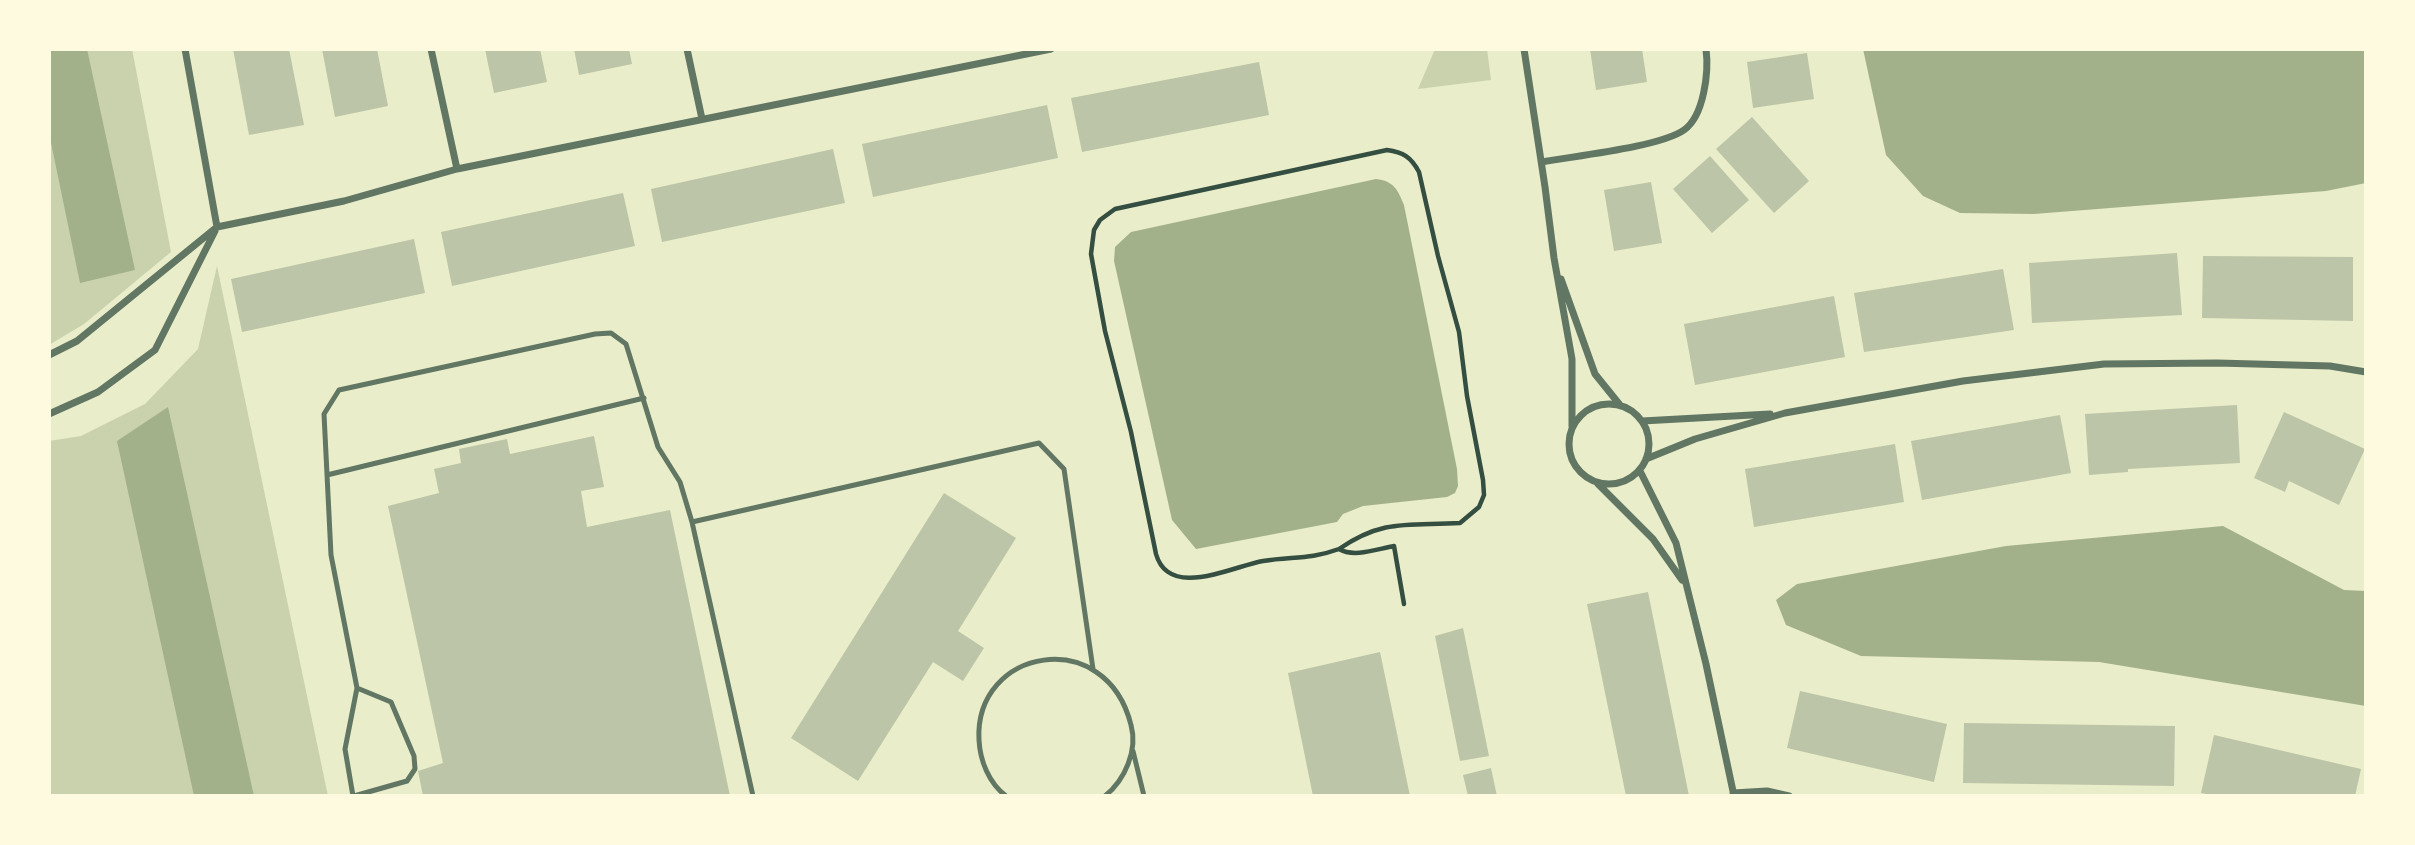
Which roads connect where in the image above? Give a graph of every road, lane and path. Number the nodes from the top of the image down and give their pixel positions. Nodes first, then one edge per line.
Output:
1 (185, 49) edge
2 (431, 49) edge
3 (687, 49) edge
4 (1051, 49) edge
5 (1524, 49) edge
6 (1706, 49) edge
7 (702, 119) junction
8 (1542, 162) junction
9 (457, 169) junction
10 (217, 227) junction
11 (1554, 258) junction
12 (49, 355) edge
13 (2366, 372) edge
14 (644, 398) junction
15 (1620, 405) junction
16 (1785, 413) junction
17 (49, 414) edge
18 (1642, 421) junction
19 (1572, 426) junction
20 (1646, 459) junction
21 (1640, 471) junction
22 (327, 475) junction
23 (1597, 483) junction
24 (692, 522) junction
25 (1339, 549) junction
26 (1685, 584) junction
27 (1404, 604) dead end
28 (1093, 669) junction
29 (357, 688) junction
30 (1132, 748) junction
31 (1734, 794) edge
32 (353, 796) edge
33 (753, 796) edge
34 (1006, 796) edge
35 (1105, 796) edge
36 (1144, 796) edge
37 (1789, 796) edge

1 - 10 street
2 - 9 street
3 - 7 street
4 - 7 street
5 - 8 street
6 - 8 street
7 - 9 street
8 - 11 street
9 - 10 street
10 - 12 street
10 - 17 street
11 - 15 street
11 - 19 street
13 - 16 street
14 - 22 lane
14 - 22 lane
14 - 24 lane
15 - 18 street
15 - 19 street
16 - 18 street
16 - 20 street
18 - 20 street
19 - 23 street
20 - 21 street
21 - 23 street
21 - 26 street
22 - 29 lane
23 - 26 street
24 - 28 lane
24 - 33 lane
25 - 25 path
25 - 27 path
26 - 31 street
28 - 30 lane
28 - 34 lane
29 - 32 lane
29 - 32 lane
30 - 35 lane
30 - 36 lane
31 - 37 street

